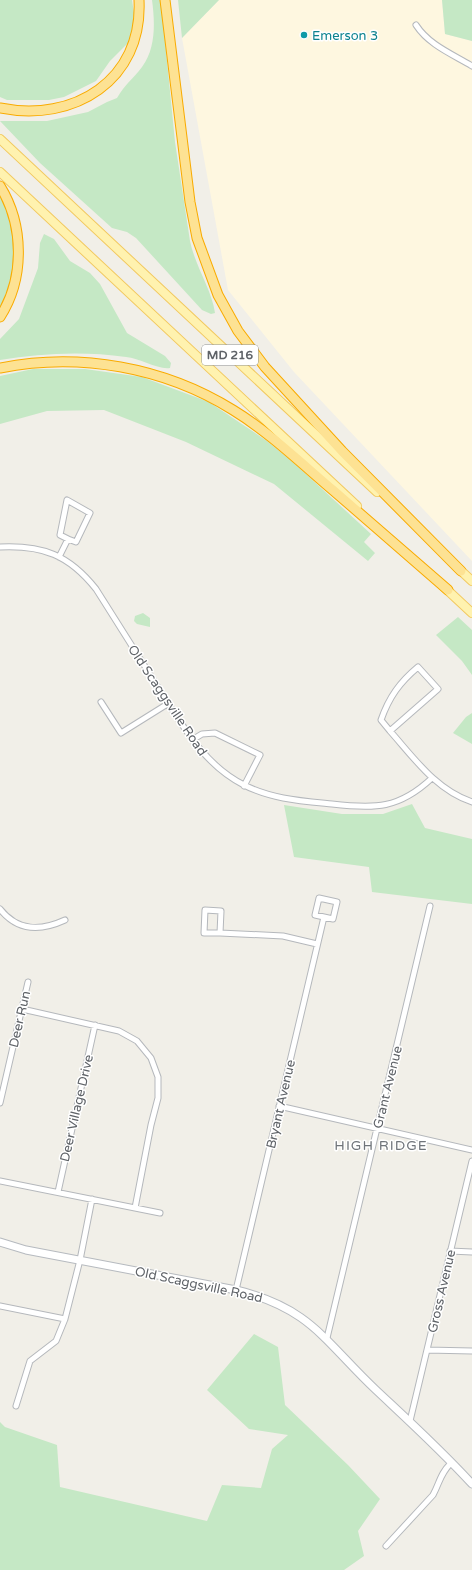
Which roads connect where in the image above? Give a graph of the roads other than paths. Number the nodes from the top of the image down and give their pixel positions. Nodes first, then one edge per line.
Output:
1 (138, 0) edge
2 (165, 0) edge
3 (416, 25) dead end
4 (472, 66) edge
5 (0, 108) edge
6 (0, 139) edge
7 (0, 172) edge
8 (0, 186) edge
9 (0, 317) edge
10 (0, 368) edge
11 (68, 539) junction
12 (0, 546) edge
13 (59, 557) junction
14 (461, 571) junction
15 (472, 581) edge
16 (448, 590) junction
17 (472, 613) edge
18 (101, 702) dead end
19 (169, 703) junction
20 (390, 731) junction
21 (192, 740) junction
22 (432, 778) junction
23 (244, 786) junction
24 (472, 802) edge
25 (430, 906) dead end
26 (0, 909) edge
27 (324, 917) junction
28 (65, 920) dead end
29 (220, 933) junction
30 (318, 944) junction
31 (28, 982) dead end
32 (22, 1009) junction
33 (95, 1025) junction
34 (0, 1102) edge
35 (279, 1106) junction
36 (377, 1128) junction
37 (472, 1150) edge
38 (472, 1160) edge
39 (0, 1181) edge
40 (58, 1192) junction
41 (92, 1199) junction
42 (135, 1208) junction
43 (160, 1213) dead end
44 (0, 1242) edge
45 (450, 1251) junction
46 (472, 1252) edge
47 (80, 1260) junction
48 (236, 1290) junction
49 (0, 1306) edge
50 (65, 1319) junction
51 (327, 1338) junction
52 (427, 1350) junction
53 (472, 1351) edge
54 (16, 1406) dead end
55 (410, 1421) junction
56 (451, 1463) junction
57 (472, 1484) edge
58 (386, 1546) dead end

1 - 5 highway
2 - 14 highway
3 - 4 street
6 - 14 main road, MD 216
7 - 16 main road, MD 216
8 - 9 highway
10 - 16 highway
11 - 11 street
11 - 13 street
12 - 13 street, Old Scaggsville Road
13 - 19 street, Old Scaggsville Road
14 - 15 main road, MD 216
16 - 17 main road, MD 216
18 - 19 street
19 - 21 street, Old Scaggsville Road
20 - 20 street
20 - 22 street
21 - 23 street, Old Scaggsville Road
21 - 23 street
22 - 23 street, Old Scaggsville Road
22 - 24 street
25 - 36 street, Grant Avenue
26 - 28 street
27 - 27 street
27 - 30 street, Bryant Avenue
29 - 29 street
29 - 30 street
30 - 35 street, Bryant Avenue
31 - 32 street, Deer Run
32 - 33 street
32 - 34 street, Deer Run
33 - 40 street, Deer Village Drive
33 - 42 street
35 - 36 street
35 - 48 street, Bryant Avenue
36 - 37 street
36 - 51 street, Grant Avenue
38 - 45 street, Gross Avenue
39 - 40 street
40 - 41 street
41 - 42 street
41 - 47 street
42 - 43 street
44 - 47 street, Old Scaggsville Road
45 - 46 street
45 - 52 street, Gross Avenue
47 - 48 street, Old Scaggsville Road
47 - 50 street
48 - 51 street, Old Scaggsville Road
49 - 50 street
50 - 54 street
51 - 55 street, Old Scaggsville Road
52 - 53 street
52 - 55 street, Gross Avenue
55 - 56 street, Old Scaggsville Road
56 - 57 street, Old Scaggsville Road
56 - 58 street

